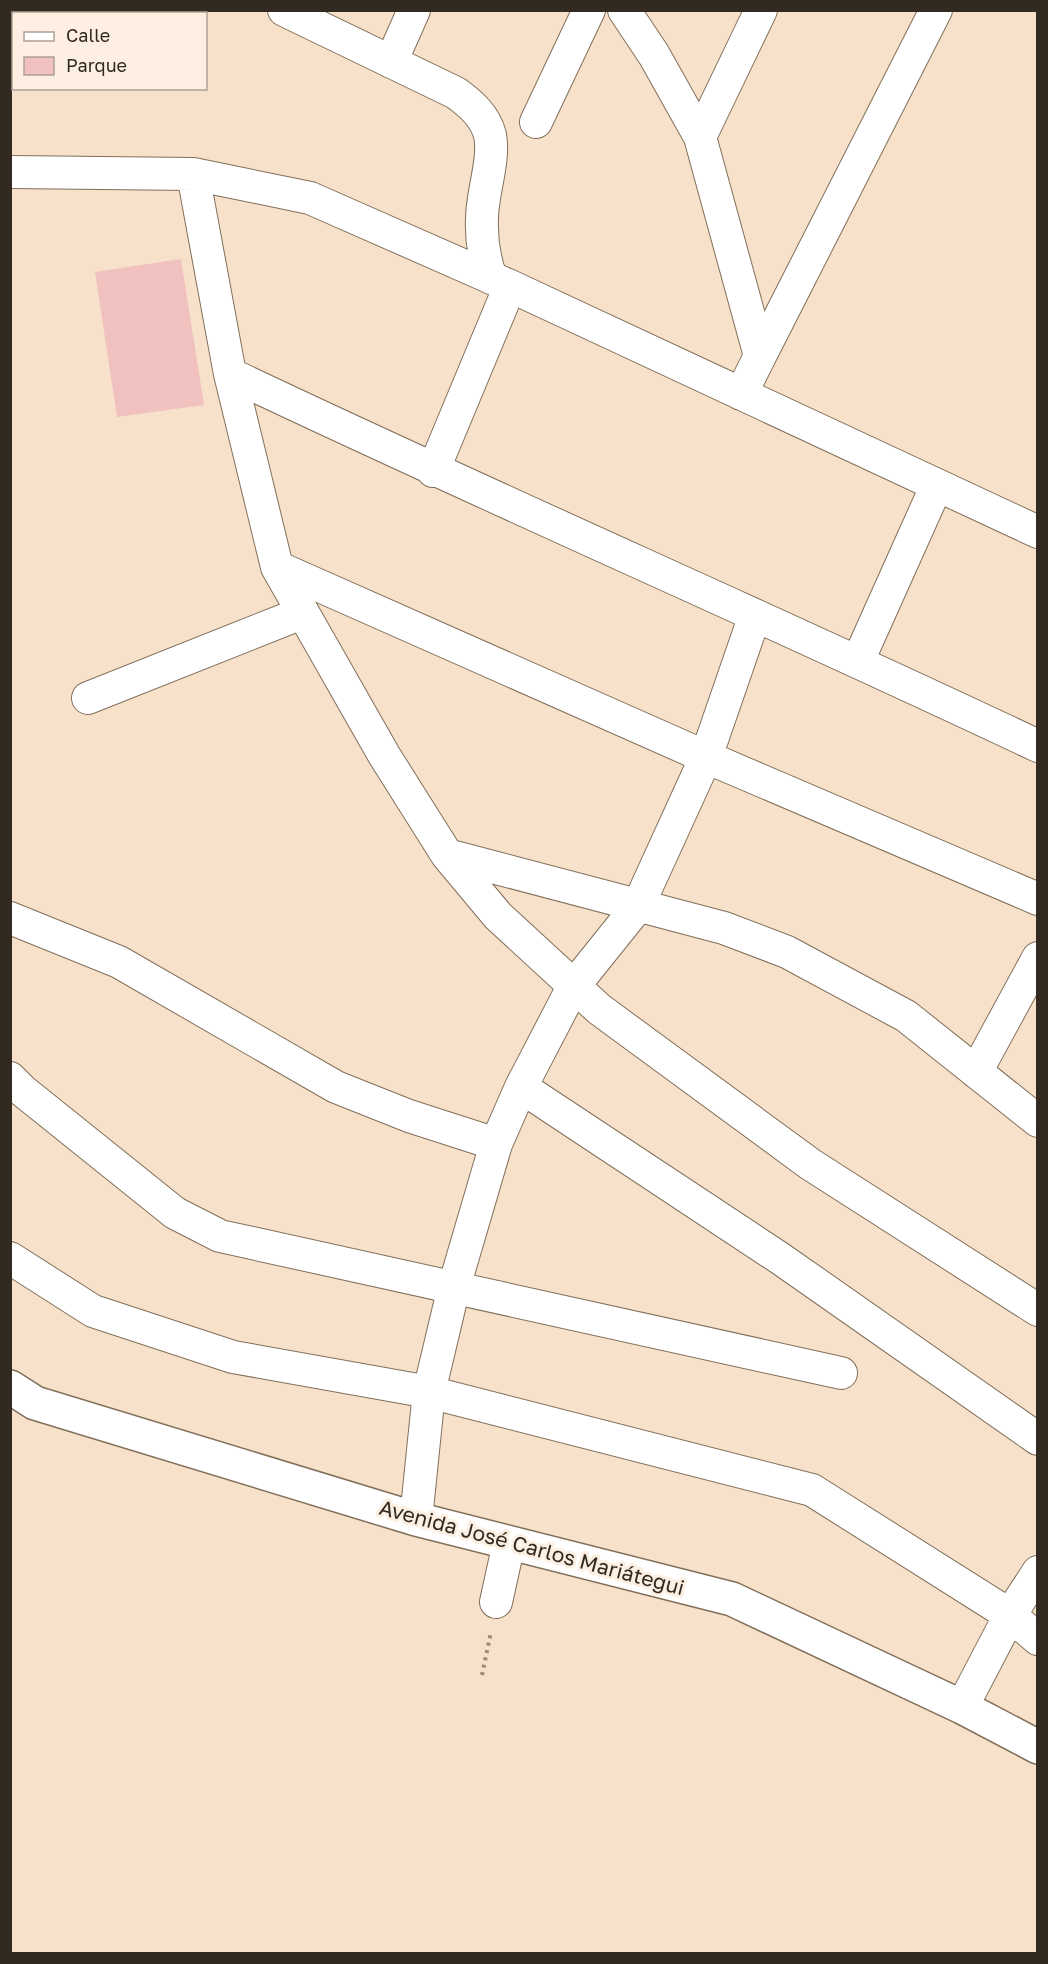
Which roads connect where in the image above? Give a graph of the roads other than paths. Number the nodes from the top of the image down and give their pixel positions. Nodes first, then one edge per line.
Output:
1 (284, 10) edge
2 (414, 10) edge
3 (589, 10) edge
4 (624, 10) edge
5 (761, 10) edge
6 (936, 10) edge
7 (392, 62) junction
8 (536, 122) dead end
9 (700, 136) junction
10 (10, 172) edge
11 (193, 174) junction
12 (500, 282) junction
13 (760, 356) junction
14 (230, 374) junction
15 (741, 394) junction
16 (433, 471) junction
17 (936, 487) junction
18 (1038, 532) edge
19 (276, 567) junction
20 (302, 613) junction
21 (755, 615) junction
22 (858, 661) junction
23 (88, 698) dead end
24 (1038, 746) edge
25 (706, 757) junction
26 (447, 855) junction
27 (1038, 899) edge
28 (638, 906) junction
29 (10, 918) edge
30 (1038, 958) edge
31 (573, 987) junction
32 (976, 1072) junction
33 (521, 1086) junction
34 (14, 1090) edge
35 (1038, 1121) edge
36 (496, 1144) junction
37 (10, 1258) edge
38 (454, 1287) junction
39 (1038, 1310) edge
40 (841, 1374) dead end
41 (429, 1392) junction
42 (19, 1398) edge
43 (1038, 1439) edge
44 (416, 1519) junction
45 (509, 1543) junction
46 (1038, 1572) edge
47 (496, 1602) road end
48 (1010, 1615) junction
49 (1038, 1639) edge
50 (962, 1707) junction
51 (1038, 1747) edge

1 - 7 street
2 - 7 street
3 - 8 street
4 - 9 street
5 - 9 street
6 - 13 street
7 - 12 street
9 - 13 street
10 - 11 street
11 - 12 street
11 - 14 street
12 - 15 street
12 - 16 street
13 - 15 street
14 - 16 street
14 - 19 street
15 - 17 street
16 - 21 street
17 - 18 street
17 - 22 street
19 - 20 street
19 - 25 street
20 - 23 street
20 - 26 street
21 - 22 street
21 - 25 street
22 - 24 street
25 - 27 street
25 - 28 street
26 - 28 street
26 - 31 street
28 - 31 street
28 - 32 street
29 - 36 street
30 - 32 street
31 - 33 street
31 - 39 street
32 - 35 street
33 - 36 street
33 - 43 street
34 - 38 street
36 - 38 street
37 - 41 street
38 - 40 street
38 - 41 street
41 - 44 street
41 - 48 street
42 - 44 street, Avenida José Carlos Mariátegui
44 - 45 street, Avenida José Carlos Mariátegui
45 - 47 street
45 - 50 street, Avenida José Carlos Mariátegui
46 - 48 street
48 - 49 street
48 - 50 street
50 - 51 street, Avenida José Carlos Mariátegui

